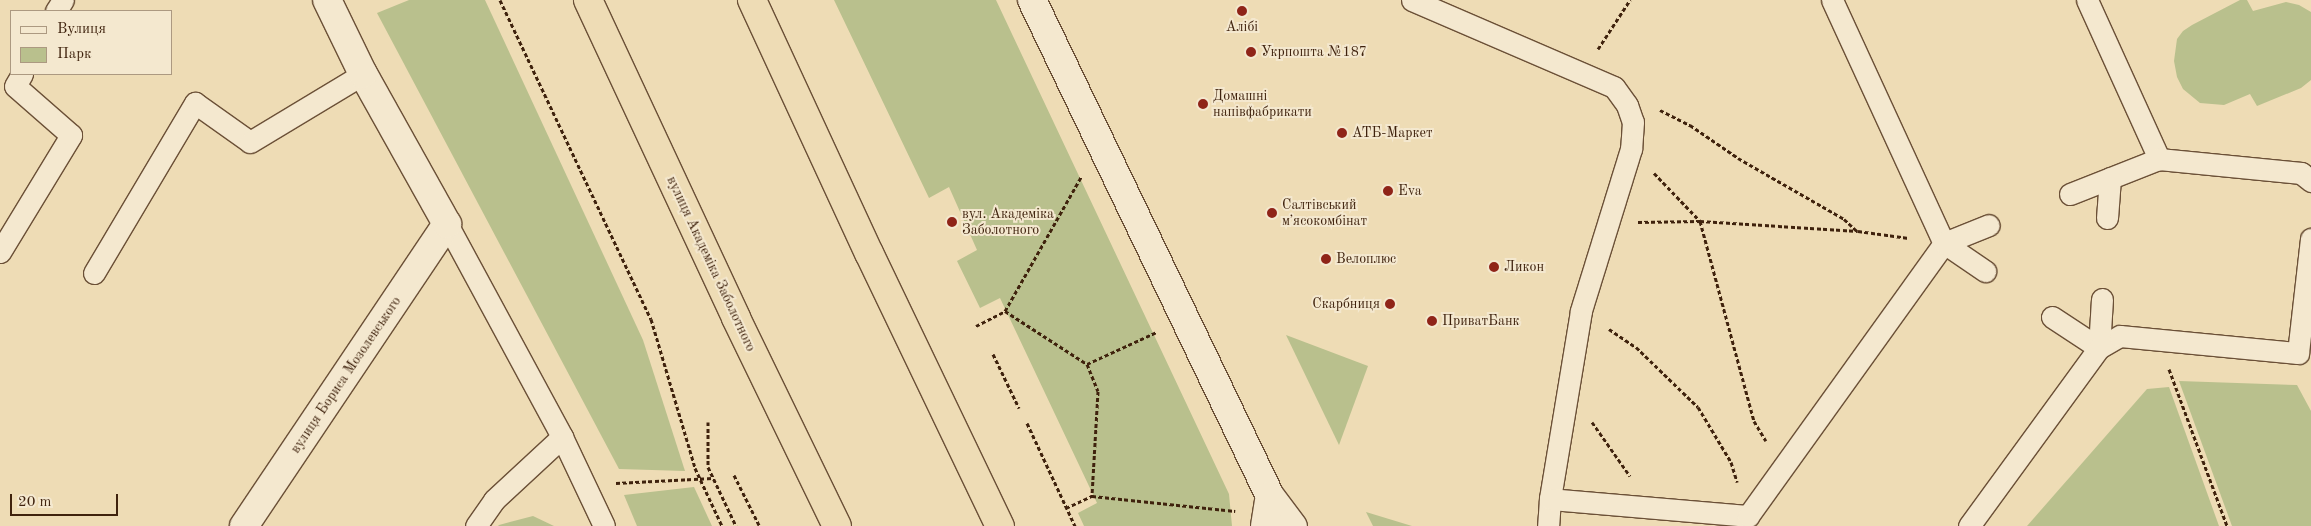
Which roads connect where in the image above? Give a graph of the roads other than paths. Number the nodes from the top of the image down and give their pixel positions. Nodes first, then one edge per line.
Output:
1 (327, 0) edge
2 (588, 0) edge
3 (752, 0) edge
4 (1032, 0) edge
5 (1412, 0) edge
6 (1832, 0) edge
7 (2087, 0) edge
8 (364, 74) junction
9 (21, 75) edge
10 (2159, 159) junction
11 (2110, 178) junction
12 (2311, 181) edge
13 (2070, 194) dead end
14 (2107, 218) dead end
15 (447, 224) junction
16 (1990, 226) dead end
17 (2311, 239) edge
18 (1944, 243) junction
19 (0, 252) edge
20 (1985, 272) dead end
21 (94, 273) dead end
22 (2102, 299) dead end
23 (2052, 317) dead end
24 (2099, 348) junction
25 (562, 437) junction
26 (1270, 496) junction
27 (1550, 499) junction
28 (1750, 523) edge
29 (244, 526) edge
30 (476, 526) edge
31 (604, 526) edge
32 (837, 526) edge
33 (1000, 526) edge
34 (1265, 526) edge
35 (1294, 526) edge
36 (1548, 526) edge
37 (1969, 526) edge

1 - 8 street
2 - 32 highway, вулиця Академіка Заболотного
3 - 33 highway
4 - 26 street
5 - 27 lane
6 - 18 lane
7 - 10 lane
8 - 15 street
8 - 21 lane
9 - 19 lane
10 - 11 lane
10 - 12 lane
11 - 13 lane
11 - 14 lane
15 - 25 lane
15 - 29 street, вулиця Бориса Мозолевського
16 - 18 lane
17 - 24 lane
18 - 20 lane
18 - 28 lane
22 - 24 lane
23 - 24 lane
24 - 37 lane
25 - 30 lane
25 - 31 lane
26 - 34 street
26 - 35 street
27 - 28 lane
27 - 36 lane

